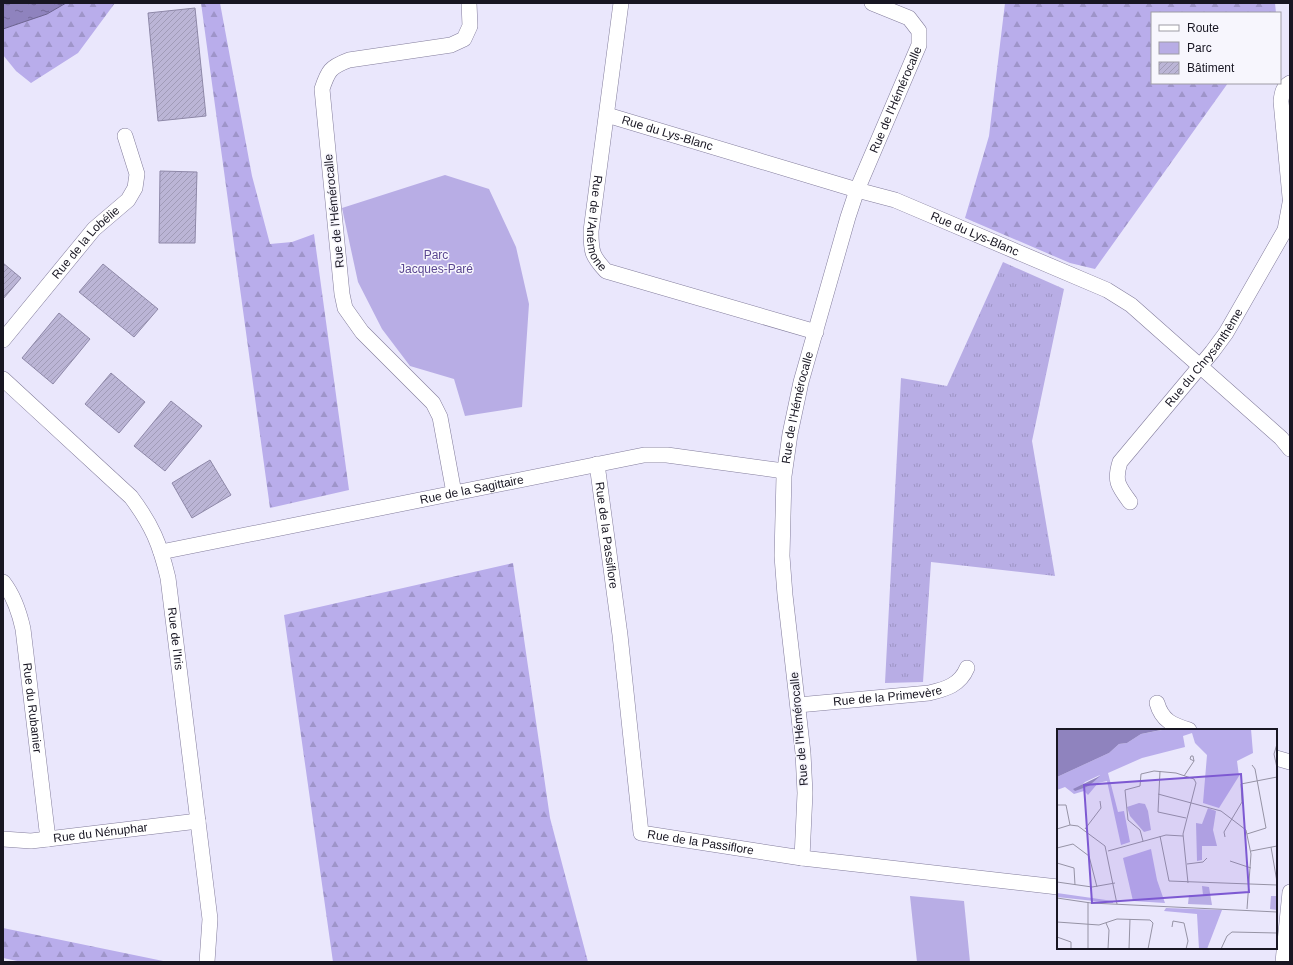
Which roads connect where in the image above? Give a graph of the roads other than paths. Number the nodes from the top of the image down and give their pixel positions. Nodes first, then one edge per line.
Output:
1 (469, 3) edge
2 (622, 3) edge
3 (872, 3) edge
4 (1290, 83) edge
5 (607, 115) junction
6 (125, 136) dead end
7 (857, 190) junction
8 (1290, 197) edge
9 (1290, 203) edge
10 (816, 332) junction
11 (3, 340) edge
12 (1200, 366) junction
13 (3, 379) edge
14 (1290, 449) edge
15 (597, 464) junction
16 (784, 471) junction
17 (454, 493) junction
18 (1130, 502) dead end
19 (161, 552) junction
20 (3, 582) edge
21 (967, 668) dead end
22 (1157, 703) dead end
23 (798, 705) junction
24 (1187, 729) edge
25 (1277, 758) edge
26 (1290, 762) edge
27 (198, 820) junction
28 (3, 839) edge
29 (48, 839) junction
30 (802, 858) junction
31 (1057, 887) edge
32 (1290, 892) edge
33 (1285, 913) edge
34 (206, 962) edge
35 (1283, 962) edge

1 - 17 street, Rue de l'Hémérocalle
2 - 5 street, Rue de l'Anémone
3 - 7 street, Rue de l'Hémérocalle
4 - 8 street
5 - 7 street, Rue du Lys-Blanc
5 - 10 street, Rue de l'Anémone
6 - 11 street, Rue de la Lobélie
7 - 10 street, Rue de l'Hémérocalle
7 - 12 street, Rue du Lys-Blanc
9 - 12 street, Rue du Chrysanthème
10 - 16 street, Rue de l'Hémérocalle
12 - 14 street, Rue du Lys-Blanc
12 - 18 street, Rue du Chrysanthème
13 - 19 street, Rue de l'Iris
15 - 16 street, Rue de la Sagittaire
15 - 17 street, Rue de la Sagittaire
15 - 30 street, Rue de la Passiflore
16 - 23 street, Rue de l'Hémérocalle
17 - 19 street, Rue de la Sagittaire
19 - 27 street, Rue de l'Iris
20 - 29 street, Rue du Rubanier
21 - 23 street, Rue de la Primevère
22 - 24 street
23 - 30 street, Rue de l'Hémérocalle
25 - 26 street
27 - 29 street, Rue du Nénuphar
27 - 34 street, Rue de l'Iris
28 - 29 street, Rue du Nénuphar
30 - 31 street, Rue de la Passiflore
32 - 33 street
33 - 35 street

